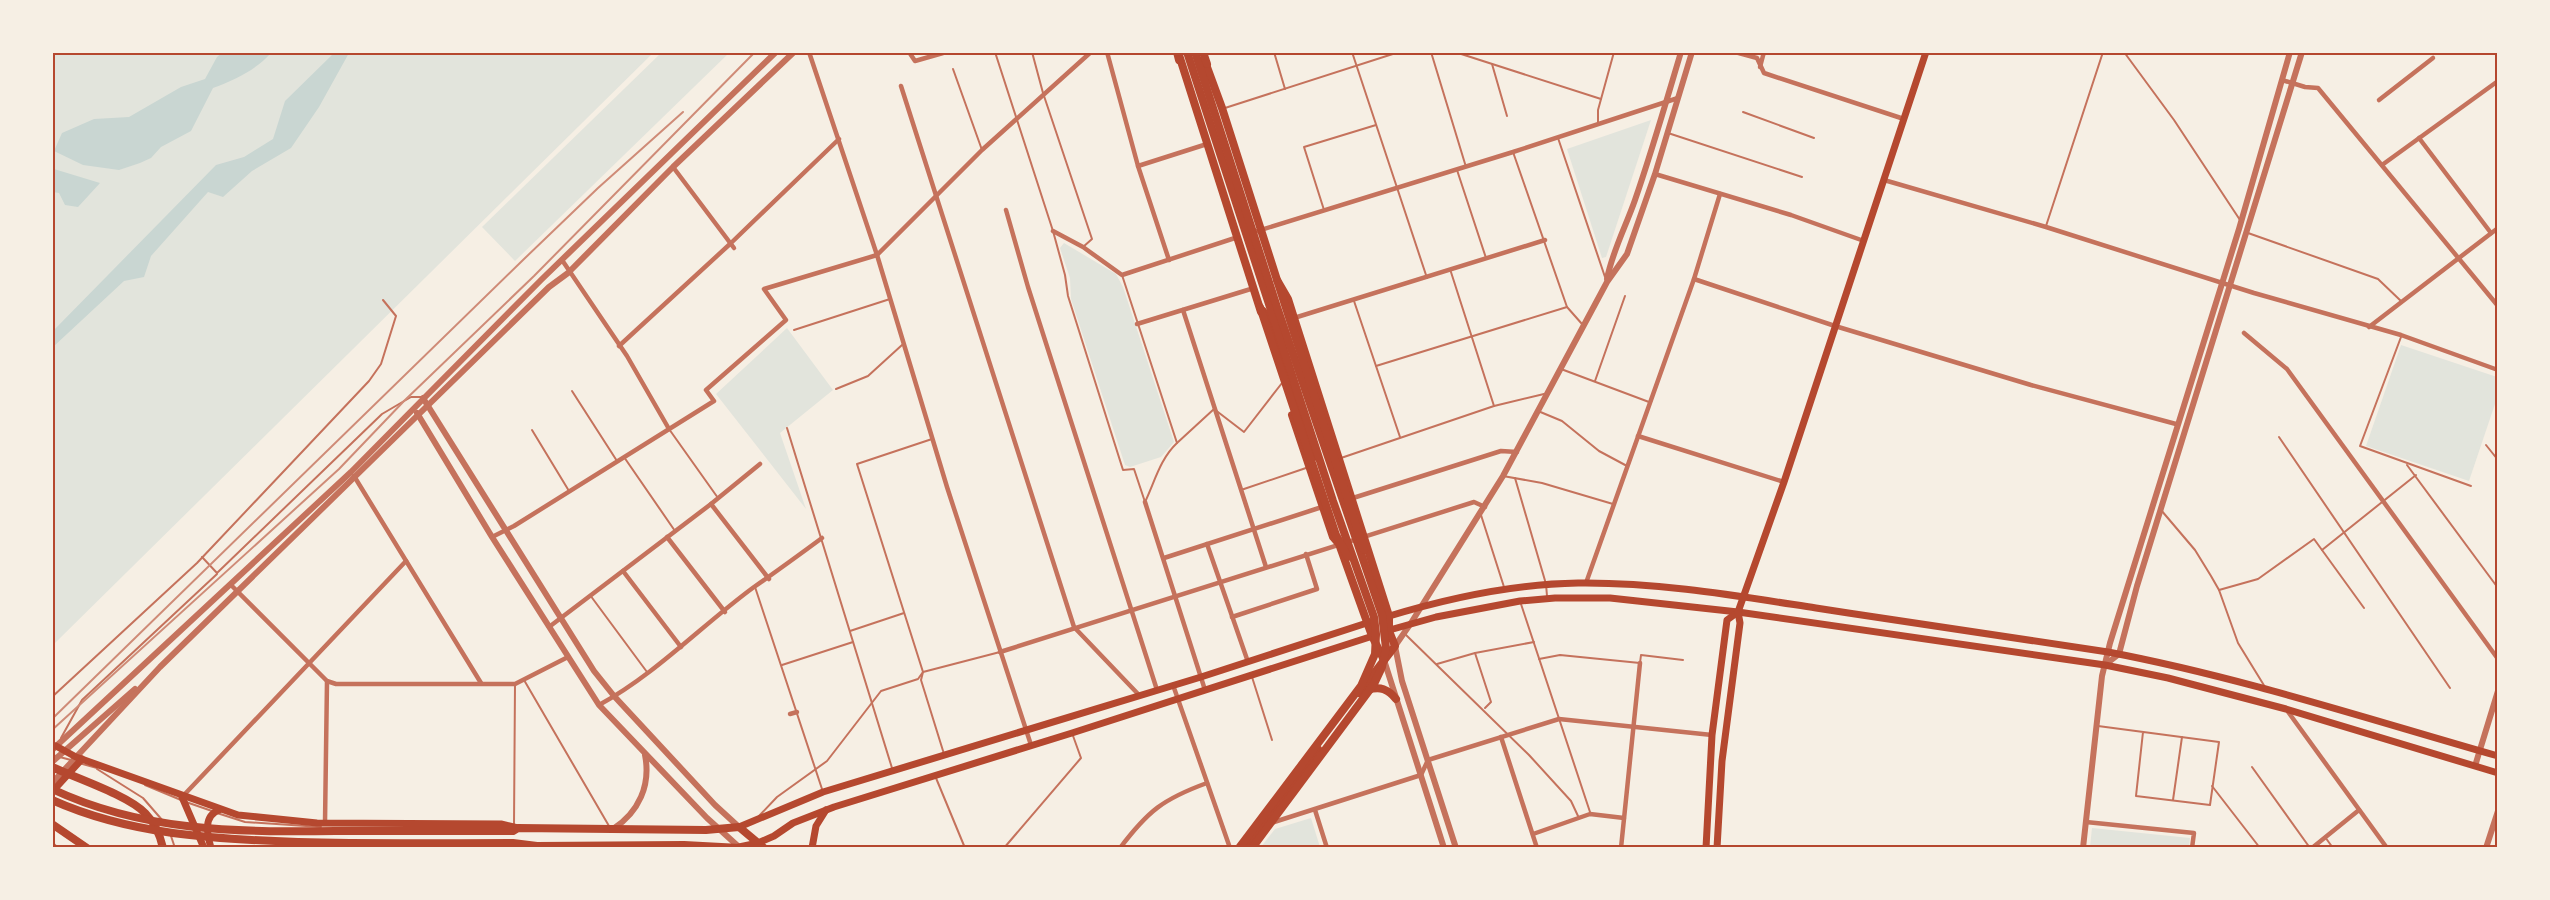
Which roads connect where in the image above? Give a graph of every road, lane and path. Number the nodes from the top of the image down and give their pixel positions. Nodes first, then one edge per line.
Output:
1 (776, 52) edge
2 (794, 52) edge
3 (809, 52) edge
4 (909, 52) edge
5 (995, 52) edge
6 (1032, 52) edge
7 (1091, 52) edge
8 (1107, 52) edge
9 (1187, 52) edge
10 (1195, 52) edge
11 (1203, 52) edge
12 (1274, 52) edge
13 (1352, 52) edge
14 (1399, 52) edge
15 (1431, 52) edge
16 (1455, 52) edge
17 (1614, 52) edge
18 (1681, 52) edge
19 (1692, 52) edge
20 (1735, 52) edge
21 (1764, 52) edge
22 (1926, 52) edge
23 (2103, 52) edge
24 (2124, 52) edge
25 (2290, 52) edge
26 (2302, 52) edge
27 (943, 53) edge
28 (1177, 54) edge
29 (1465, 54) edge
30 (2433, 58) dead end
31 (1492, 64) junction
32 (1356, 66) junction
33 (1760, 67) junction
34 (953, 69) dead end
35 (2282, 80) junction
36 (2498, 81) edge
37 (2292, 83) junction
38 (901, 86) dead end
39 (1285, 89) junction
40 (1043, 93) junction
41 (1678, 98) junction
42 (1601, 99) junction
43 (2379, 100) dead end
44 (1666, 103) junction
45 (1222, 108) junction
46 (1743, 112) dead end
47 (1507, 116) dead end
48 (1017, 117) junction
49 (1904, 119) junction
50 (1376, 125) junction
51 (1598, 125) junction
52 (1668, 133) junction
53 (1558, 138) junction
54 (1814, 138) dead end
55 (2419, 138) junction
56 (839, 139) junction
57 (1207, 144) junction
58 (982, 150) junction
59 (1513, 152) junction
60 (1213, 164) junction
61 (2382, 165) junction
62 (1138, 166) junction
63 (673, 167) junction
64 (1466, 167) junction
65 (1457, 170) junction
66 (1655, 174) junction
67 (1802, 177) dead end
68 (1884, 180) junction
69 (1248, 189) junction
70 (1396, 189) junction
71 (1720, 194) junction
72 (936, 196) junction
73 (1006, 210) dead end
74 (1324, 210) junction
75 (2240, 220) junction
76 (2046, 227) junction
77 (2498, 228) edge
78 (1260, 230) junction
79 (1053, 231) junction
80 (2247, 233) junction
81 (2491, 233) junction
82 (1236, 238) junction
83 (1545, 240) junction
84 (1864, 241) junction
85 (732, 246) junction
86 (1083, 247) junction
87 (876, 255) junction
88 (1486, 258) junction
89 (2459, 258) junction
90 (562, 260) junction
91 (1169, 260) junction
92 (1450, 269) junction
93 (568, 273) junction
94 (1122, 275) junction
95 (1427, 278) junction
96 (1694, 279) junction
97 (1277, 280) junction
98 (1607, 282) junction
99 (2222, 282) junction
100 (2231, 285) junction
101 (1254, 288) junction
102 (1625, 296) dead end
103 (890, 299) junction
104 (383, 300) dead end
105 (1354, 301) junction
106 (2402, 302) junction
107 (2498, 306) edge
108 (1260, 307) junction
109 (1567, 307) junction
110 (1183, 310) junction
111 (1294, 318) junction
112 (1137, 324) junction
113 (1835, 326) junction
114 (1583, 327) junction
115 (2369, 327) junction
116 (794, 330) dead end
117 (2244, 333) dead end
118 (2401, 335) junction
119 (1472, 337) junction
120 (905, 344) junction
121 (619, 345) junction
122 (1376, 366) junction
123 (1561, 369) junction
124 (2498, 370) edge
125 (1595, 381) junction
126 (1282, 382) junction
127 (836, 389) dead end
128 (572, 391) dead end
129 (1548, 393) junction
130 (423, 398) junction
131 (1649, 402) junction
132 (429, 405) junction
133 (1494, 406) junction
134 (413, 408) junction
135 (1214, 409) junction
136 (1538, 411) junction
137 (419, 416) junction
138 (2176, 424) junction
139 (787, 428) dead end
140 (669, 429) junction
141 (532, 430) dead end
142 (1638, 436) junction
143 (2279, 437) dead end
144 (932, 438) junction
145 (1400, 438) junction
146 (1177, 443) junction
147 (2486, 445) dead end
148 (1517, 452) junction
149 (624, 457) junction
150 (1341, 459) junction
151 (2498, 460) edge
152 (617, 461) junction
153 (2405, 462) junction
154 (760, 464) dead end
155 (1627, 466) junction
156 (1309, 468) junction
157 (351, 472) junction
158 (2416, 475) junction
159 (1503, 476) junction
160 (1515, 478) junction
161 (355, 479) junction
162 (1784, 482) junction
163 (2471, 486) dead end
164 (1240, 490) junction
165 (569, 491) junction
166 (1353, 498) junction
167 (718, 499) junction
168 (2382, 500) junction
169 (1146, 501) junction
170 (711, 504) junction
171 (1613, 504) junction
172 (1322, 507) junction
173 (1485, 507) junction
174 (2161, 510) junction
175 (1481, 513) junction
176 (1253, 529) junction
177 (506, 530) junction
178 (675, 532) junction
179 (2343, 533) junction
180 (492, 537) junction
181 (667, 537) junction
182 (1363, 537) junction
183 (822, 538) junction
184 (1208, 544) junction
185 (1339, 544) junction
186 (2322, 550) junction
187 (1306, 554) junction
188 (202, 557) junction
189 (1164, 558) junction
190 (406, 561) junction
191 (1266, 567) junction
192 (623, 572) junction
193 (217, 573) junction
194 (769, 579) junction
195 (1361, 581) junction
196 (1221, 582) junction
197 (1586, 583) junction
198 (231, 585) junction
199 (1546, 585) junction
200 (754, 587) junction
201 (2498, 588) edge
202 (1504, 589) junction
203 (2219, 590) junction
204 (1374, 591) junction
205 (239, 592) junction
206 (591, 596) junction
207 (1176, 597) junction
208 (1742, 597) junction
209 (1547, 599) junction
210 (1520, 602) junction
211 (1422, 607) junction
212 (2364, 608) dead end
213 (1131, 611) junction
214 (725, 612) junction
215 (1738, 612) junction
216 (904, 613) junction
217 (1389, 616) junction
218 (1232, 617) junction
219 (559, 619) junction
220 (1368, 623) junction
221 (1411, 623) junction
222 (549, 627) junction
223 (1074, 627) junction
224 (850, 631) junction
225 (1389, 631) junction
226 (1402, 631) junction
227 (1372, 636) junction
228 (853, 642) junction
229 (1534, 642) junction
230 (1395, 646) junction
231 (681, 647) junction
232 (1000, 652) junction
233 (1378, 652) junction
234 (2108, 652) junction
235 (1475, 653) junction
236 (2119, 654) junction
237 (568, 657) junction
238 (1539, 659) junction
239 (2498, 659) edge
240 (1683, 660) dead end
241 (309, 662) junction
242 (1248, 662) junction
243 (1385, 662) junction
244 (1640, 663) junction
245 (1437, 664) junction
246 (782, 665) junction
247 (2105, 665) junction
248 (160, 667) junction
249 (647, 672) junction
250 (924, 672) junction
251 (1251, 675) junction
252 (1201, 677) junction
253 (524, 680) junction
254 (327, 681) junction
255 (481, 683) junction
256 (515, 684) junction
257 (1173, 685) junction
258 (2265, 688) junction
259 (2450, 688) dead end
260 (1157, 690) junction
261 (1204, 690) junction
262 (1361, 692) junction
263 (2498, 692) edge
264 (1139, 695) junction
265 (614, 696) junction
266 (52, 697) edge
267 (1177, 698) junction
268 (1396, 699) junction
269 (872, 704) junction
270 (599, 705) junction
271 (1484, 709) junction
272 (2286, 710) junction
273 (797, 712) junction
274 (790, 714) dead end
275 (1559, 719) junction
276 (2098, 726) junction
277 (1633, 727) junction
278 (1026, 729) junction
279 (2143, 732) junction
280 (1072, 734) junction
281 (1509, 735) junction
282 (1712, 735) junction
283 (1501, 737) junction
284 (2182, 737) junction
285 (1272, 740) dead end
286 (1031, 745) junction
287 (54, 748) edge
288 (64, 751) junction
289 (2480, 751) junction
290 (944, 754) junction
291 (52, 755) edge
292 (645, 755) junction
293 (2498, 756) edge
294 (79, 758) junction
295 (1428, 760) junction
296 (52, 762) edge
297 (92, 766) junction
298 (2475, 766) junction
299 (2252, 767) dead end
300 (52, 768) edge
301 (816, 770) junction
302 (892, 771) junction
303 (2498, 773) edge
304 (935, 775) junction
305 (1421, 775) junction
306 (52, 783) edge
307 (1207, 783) junction
308 (2212, 786) junction
309 (52, 791) edge
310 (823, 792) junction
311 (182, 797) junction
312 (52, 800) edge
313 (2173, 800) junction
314 (219, 810) junction
315 (826, 810) junction
316 (1315, 810) junction
317 (2360, 810) junction
318 (2498, 811) edge
319 (1590, 814) junction
320 (1579, 818) junction
321 (1624, 818) junction
322 (754, 821) junction
323 (2086, 822) junction
324 (325, 823) junction
325 (52, 824) edge
326 (1263, 824) junction
327 (739, 827) junction
328 (515, 829) junction
329 (611, 830) junction
330 (719, 830) junction
331 (354, 831) junction
332 (1533, 834) junction
333 (2325, 837) junction
334 (52, 842) edge
335 (307, 842) junction
336 (761, 845) edge
337 (684, 846) edge
338 (534, 847) edge
339 (739, 847) edge
340 (1246, 847) edge
341 (58, 848) edge
342 (87, 848) edge
343 (163, 848) edge
344 (175, 848) edge
345 (204, 848) edge
346 (211, 848) edge
347 (279, 848) edge
348 (812, 848) edge
349 (965, 848) edge
350 (1004, 848) edge
351 (1120, 848) edge
352 (1230, 848) edge
353 (1327, 848) edge
354 (1444, 848) edge
355 (1456, 848) edge
356 (1537, 848) edge
357 (1621, 848) edge
358 (1706, 848) edge
359 (1718, 848) edge
360 (2083, 848) edge
361 (2192, 848) edge
362 (2260, 848) edge
363 (2311, 848) edge
364 (2333, 848) edge
365 (2387, 848) edge
366 (2486, 848) edge

1 - 90 street
2 - 63 street
3 - 56 street
4 - 27 street
5 - 48 lane
6 - 40 lane
7 - 40 street
8 - 62 street
9 - 195 main road
10 - 204 main road
11 - 45 main road
12 - 39 lane
13 - 32 lane
14 - 32 lane
15 - 64 lane
16 - 29 lane
17 - 42 lane
18 - 44 street
19 - 41 street
20 - 33 street
21 - 33 street
22 - 49 main road
23 - 76 lane
24 - 75 lane
25 - 35 street
26 - 37 street
28 - 57 main road
29 - 31 lane
30 - 43 street
31 - 42 lane
31 - 47 lane
32 - 39 lane
32 - 50 lane
33 - 49 street
34 - 58 lane
35 - 37 street
35 - 75 street
36 - 55 street
37 - 61 street
37 - 80 street
38 - 72 street
39 - 45 lane
40 - 48 street
40 - 86 lane
41 - 44 street
41 - 52 street
42 - 51 lane
44 - 51 street
44 - 98 street
45 - 69 main road
46 - 54 lane
48 - 58 street
48 - 79 lane
49 - 68 main road
50 - 70 lane
50 - 74 lane
51 - 53 street
52 - 66 street
52 - 67 lane
53 - 59 street
53 - 98 lane
55 - 61 street
55 - 81 street
56 - 85 street
56 - 87 street
57 - 60 main road
57 - 62 street
58 - 72 street
59 - 64 street
59 - 83 lane
60 - 69 main road
60 - 82 main road
61 - 89 street
62 - 91 street
63 - 85 street
63 - 93 street
64 - 65 street
65 - 70 street
65 - 88 lane
66 - 71 street
66 - 98 street
68 - 76 street
68 - 84 main road
69 - 78 main road
70 - 74 street
70 - 95 lane
71 - 84 street
71 - 96 street
72 - 87 street
72 - 223 street
73 - 213 street
74 - 78 street
75 - 99 street
76 - 99 street
77 - 81 street
78 - 82 street
78 - 97 main road
79 - 86 street
79 - 169 lane
80 - 100 street
80 - 106 lane
81 - 89 street
82 - 91 street
82 - 101 main road
83 - 88 street
83 - 109 lane
84 - 113 main road
85 - 121 street
86 - 94 street
87 - 103 street
87 - 140 street
88 - 92 street
89 - 106 street
89 - 107 street
90 - 93 street
90 - 130 street
91 - 94 street
92 - 95 street
92 - 119 lane
93 - 121 street
93 - 132 street
94 - 112 lane
95 - 105 street
96 - 113 street
96 - 131 street
97 - 111 main road
97 - 182 main road
97 - 204 main road
98 - 114 street
99 - 100 street
99 - 138 street
100 - 115 street
100 - 174 street
101 - 108 main road
101 - 110 street
102 - 125 lane
103 - 116 lane
103 - 120 street
104 - 188 lane
105 - 111 street
105 - 122 lane
106 - 115 street
108 - 126 main road
108 - 185 main road
108 - 195 main road
109 - 114 lane
109 - 119 lane
110 - 112 street
110 - 135 street
111 - 150 main road
112 - 146 lane
113 - 138 street
113 - 162 main road
114 - 123 street
115 - 118 street
117 - 168 street
118 - 124 street
118 - 153 lane
119 - 122 lane
119 - 133 lane
120 - 127 lane
120 - 144 street
121 - 140 street
122 - 145 lane
123 - 125 lane
123 - 129 street
125 - 131 lane
126 - 135 lane
126 - 156 main road
128 - 152 lane
129 - 133 lane
129 - 136 street
130 - 132 street
130 - 134 street
130 - 193 lane
131 - 142 street
132 - 137 street
132 - 177 street
133 - 145 lane
134 - 137 street
134 - 157 street
135 - 146 lane
135 - 164 street
136 - 148 street
136 - 155 lane
137 - 161 street
137 - 180 street
138 - 234 street
139 - 183 lane
140 - 149 street
140 - 167 lane
141 - 165 lane
142 - 155 street
142 - 162 street
143 - 179 lane
144 - 216 lane
144 - 232 street
145 - 150 lane
146 - 169 lane
147 - 151 lane
148 - 159 street
148 - 166 street
149 - 152 street
149 - 178 lane
150 - 166 main road
152 - 165 street
153 - 158 lane
153 - 163 lane
154 - 167 street
155 - 171 street
156 - 164 lane
156 - 172 main road
157 - 161 street
157 - 198 street
158 - 168 lane
158 - 201 lane
159 - 160 lane
159 - 173 street
160 - 171 lane
160 - 199 lane
161 - 190 street
161 - 205 street
162 - 208 main road
164 - 176 street
165 - 177 street
166 - 182 main road
167 - 170 street
168 - 179 lane
168 - 239 street
169 - 189 street
170 - 178 street
170 - 194 street
171 - 197 street
172 - 176 street
172 - 185 main road
173 - 175 street
173 - 182 street
174 - 203 lane
174 - 236 street
175 - 202 lane
175 - 211 street
176 - 184 street
176 - 191 street
177 - 180 street
177 - 219 street
178 - 181 street
179 - 186 lane
179 - 259 lane
180 - 222 street
181 - 192 street
181 - 214 street
182 - 185 street
182 - 217 main road
183 - 194 street
183 - 224 lane
184 - 189 street
184 - 196 street
185 - 187 street
185 - 220 main road
186 - 203 lane
186 - 212 lane
187 - 191 street
187 - 218 street
188 - 193 lane
188 - 266 lane
189 - 207 street
190 - 241 street
190 - 255 street
191 - 196 street
192 - 206 street
192 - 231 street
193 - 287 lane
194 - 200 street
195 - 340 main road
196 - 207 street
196 - 218 street
197 - 199 main road
197 - 208 main road
198 - 205 street
198 - 287 street
199 - 202 main road
199 - 209 lane
200 - 214 street
200 - 246 lane
202 - 211 main road
203 - 258 lane
204 - 340 main road
205 - 241 street
205 - 248 street
206 - 219 street
206 - 249 lane
207 - 213 street
207 - 252 street
208 - 215 main road
208 - 234 main road
209 - 210 main road
209 - 215 main road
210 - 221 main road
210 - 229 lane
211 - 217 main road
211 - 221 street
213 - 223 street
213 - 260 street
214 - 231 street
215 - 247 main road
215 - 282 main road
215 - 359 main road
216 - 224 lane
216 - 250 lane
217 - 220 main road
217 - 225 main road
218 - 242 street
219 - 222 street
219 - 265 street
220 - 227 main road
220 - 242 main road
221 - 226 main road
222 - 237 street
223 - 232 street
223 - 264 street
224 - 228 lane
225 - 226 main road
225 - 227 main road
225 - 230 main road
226 - 230 street
226 - 245 lane
227 - 233 main road
227 - 251 main road
228 - 246 lane
228 - 269 lane
229 - 235 lane
229 - 238 lane
230 - 243 main road
230 - 295 street
231 - 249 street
232 - 250 lane
232 - 278 street
233 - 243 main road
233 - 262 main road
234 - 236 main road
234 - 247 street
235 - 245 lane
235 - 271 lane
236 - 247 street
236 - 258 main road
237 - 253 street
237 - 270 street
238 - 244 lane
238 - 275 lane
240 - 244 lane
241 - 254 street
241 - 311 street
242 - 252 main road
243 - 262 main road
243 - 268 street
244 - 277 street
245 - 271 lane
246 - 273 lane
247 - 272 main road
247 - 276 street
248 - 288 street
248 - 294 street
249 - 265 street
250 - 269 lane
250 - 290 lane
251 - 261 main road
251 - 285 lane
252 - 257 main road
252 - 261 street
253 - 256 street
253 - 329 lane
254 - 255 street
254 - 324 street
255 - 256 street
256 - 328 lane
257 - 260 main road
257 - 267 street
258 - 289 main road
260 - 264 main road
261 - 267 main road
262 - 268 main road
262 - 326 main road
263 - 289 street
264 - 278 main road
265 - 270 street
265 - 327 street
267 - 280 main road
267 - 307 street
268 - 305 street
269 - 301 lane
269 - 302 lane
270 - 292 street
271 - 281 lane
272 - 298 main road
272 - 317 street
273 - 274 street
273 - 301 lane
275 - 277 street
275 - 281 street
275 - 319 lane
276 - 279 lane
276 - 323 street
277 - 282 street
277 - 321 street
278 - 286 street
278 - 290 main road
279 - 284 lane
279 - 313 lane
280 - 286 main road
280 - 350 lane
281 - 283 street
281 - 320 lane
282 - 358 main road
283 - 295 street
283 - 332 street
284 - 308 lane
284 - 313 lane
286 - 304 main road
287 - 288 main road
288 - 294 main road
288 - 296 street
289 - 293 main road
289 - 298 street
290 - 302 main road
291 - 297 lane
292 - 329 street
292 - 330 street
294 - 306 street
294 - 309 main road
294 - 311 main road
295 - 305 street
295 - 355 street
297 - 331 lane
297 - 344 lane
298 - 303 main road
299 - 363 lane
300 - 343 main road
301 - 310 lane
301 - 322 lane
302 - 310 main road
304 - 315 main road
304 - 349 lane
305 - 316 street
305 - 354 street
307 - 351 street
307 - 352 street
308 - 313 lane
308 - 362 lane
309 - 331 main road
310 - 322 main road
311 - 314 main road
311 - 345 main road
312 - 335 main road
314 - 324 main road
314 - 346 main road
315 - 336 main road
315 - 348 main road
316 - 326 street
316 - 353 street
317 - 333 street
317 - 365 street
318 - 366 street
319 - 320 street
319 - 321 street
320 - 332 street
321 - 357 street
322 - 327 main road
323 - 360 street
323 - 361 street
324 - 328 main road
325 - 342 main road
326 - 340 main road
327 - 330 main road
327 - 336 main road
328 - 329 main road
328 - 331 main road
329 - 330 main road
330 - 339 street
332 - 356 street
333 - 363 street
333 - 364 lane
334 - 341 lane
335 - 338 main road
335 - 347 lane
336 - 339 main road
337 - 338 main road
337 - 339 main road

